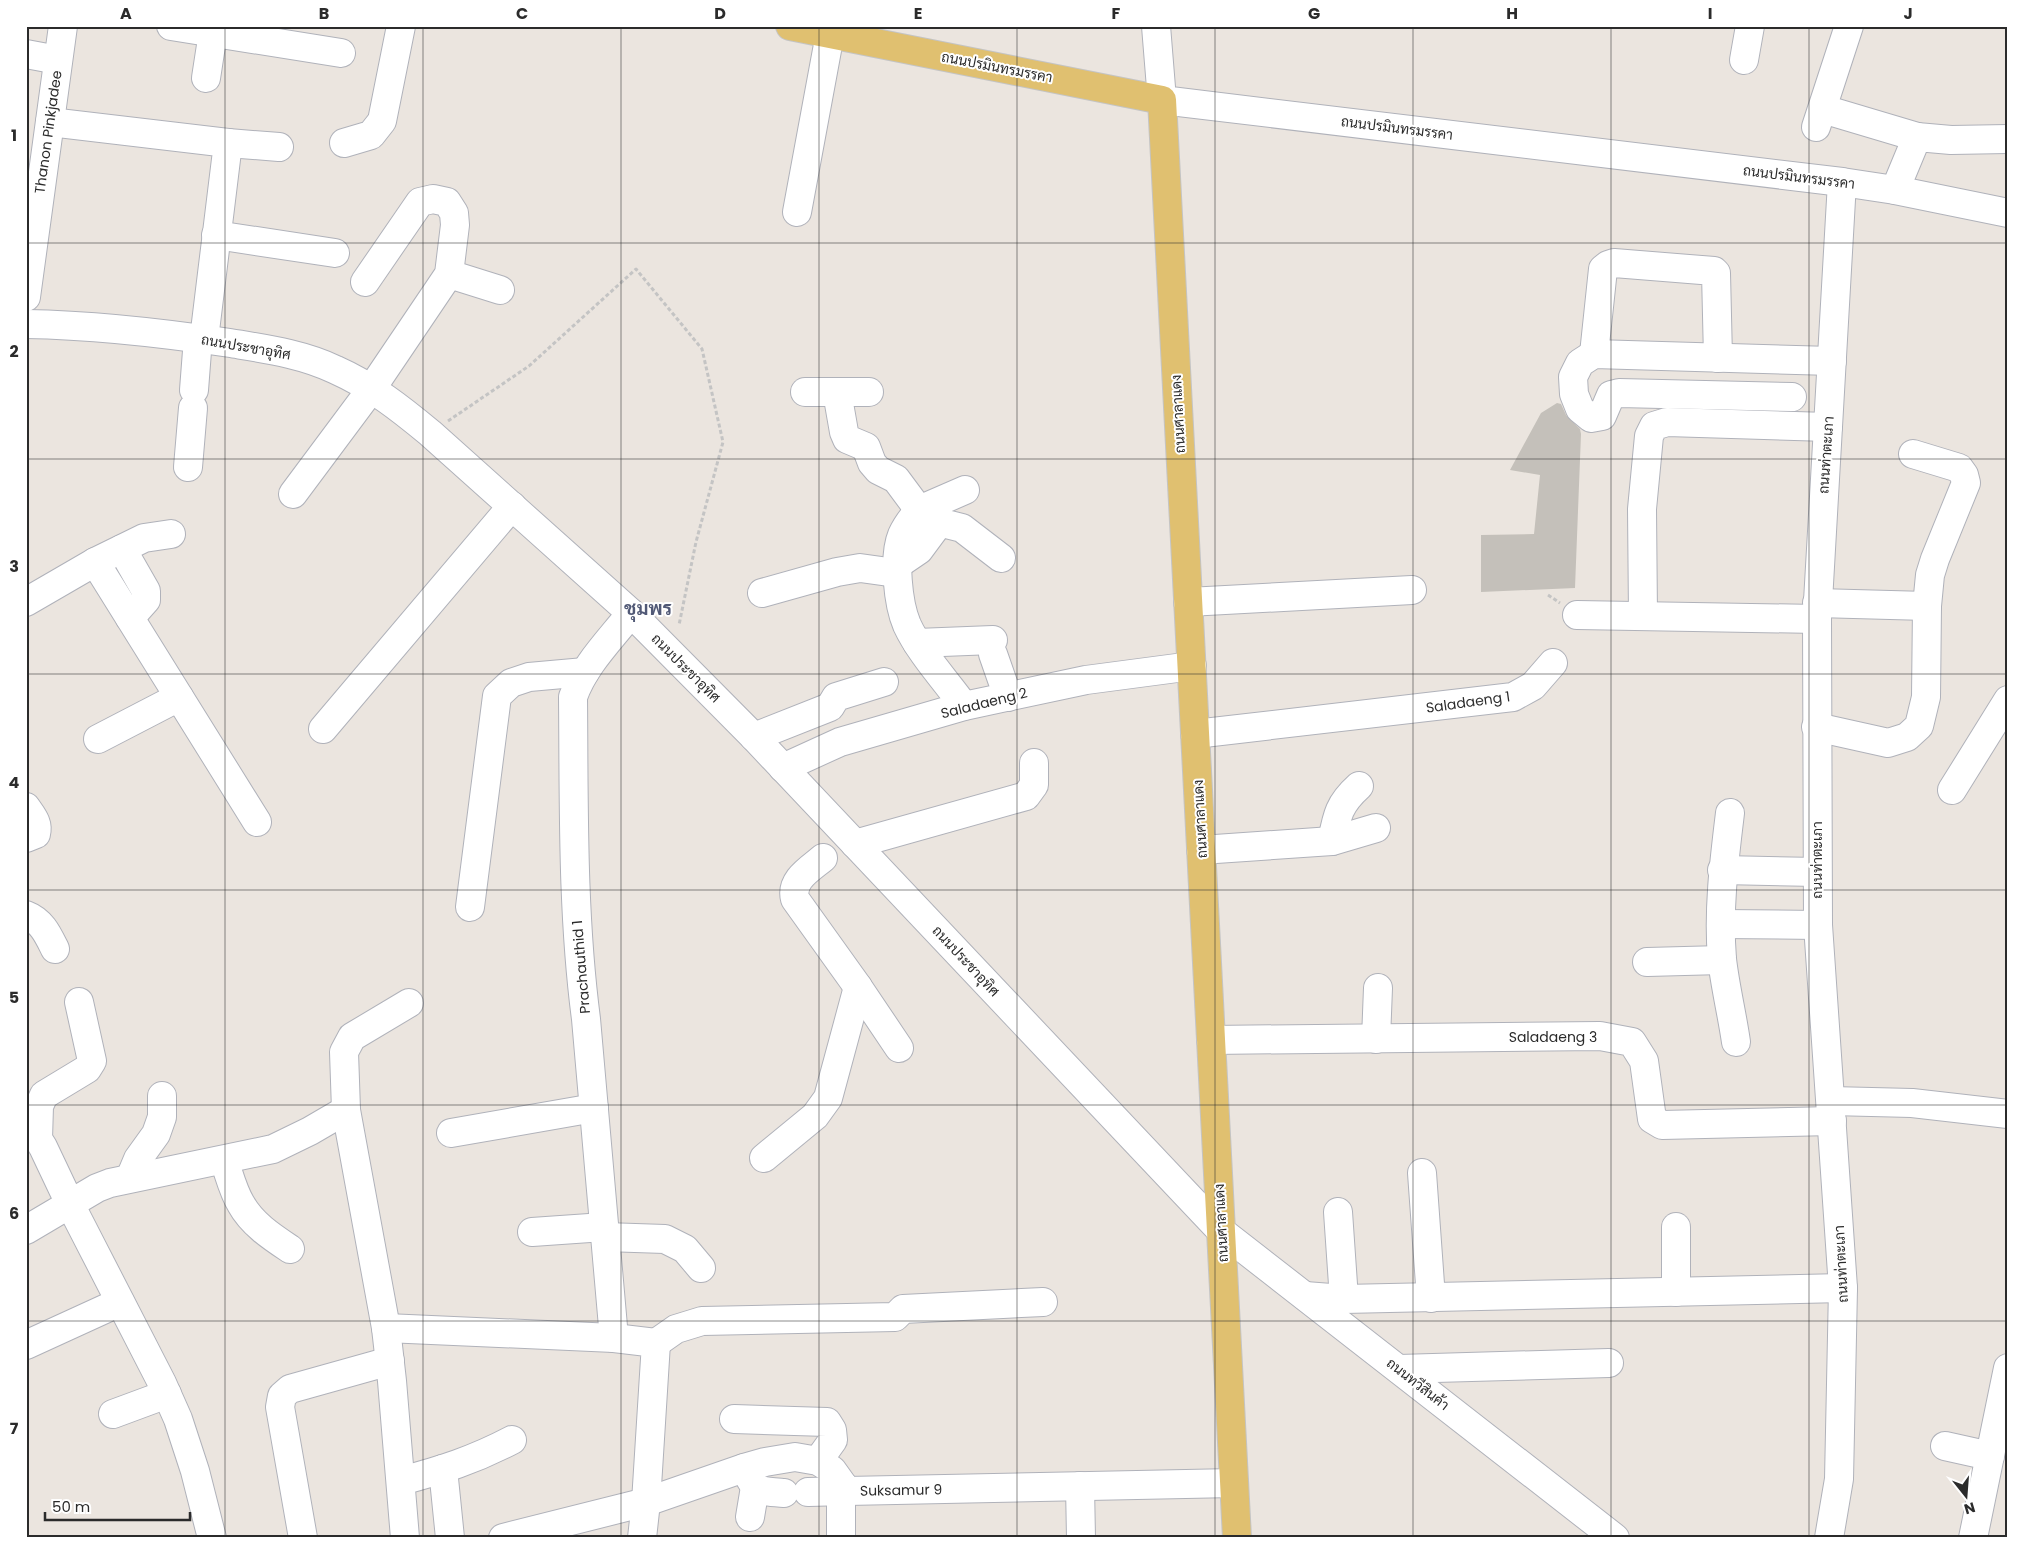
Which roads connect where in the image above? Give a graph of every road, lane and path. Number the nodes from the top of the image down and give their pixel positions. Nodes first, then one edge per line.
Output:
1 (63, 26) edge
2 (171, 26) edge
3 (401, 26) edge
4 (790, 26) edge
5 (1156, 26) edge
6 (1750, 26) edge
7 (1849, 26) edge
8 (214, 30) edge
9 (830, 34) junction
10 (26, 54) edge
11 (341, 54) dead end
12 (58, 60) junction
13 (1744, 60) dead end
14 (206, 78) dead end
15 (1162, 100) junction
16 (50, 122) junction
17 (1917, 137) junction
18 (2008, 139) edge
19 (228, 143) junction
20 (344, 143) dead end
21 (279, 147) dead end
22 (1842, 182) junction
23 (1895, 190) junction
24 (797, 212) dead end
25 (2008, 213) edge
26 (216, 235) junction
27 (335, 253) dead end
28 (449, 274) junction
29 (365, 282) dead end
30 (500, 290) dead end
31 (26, 297) edge
32 (26, 324) edge
33 (201, 339) junction
34 (1594, 354) junction
35 (1724, 358) junction
36 (1832, 361) junction
37 (372, 388) junction
38 (805, 392) dead end
39 (837, 392) junction
40 (869, 392) dead end
41 (1792, 397) dead end
42 (1727, 403) junction
43 (1828, 427) junction
44 (430, 433) junction
45 (1913, 454) dead end
46 (188, 468) dead end
47 (965, 490) dead end
48 (293, 494) dead end
49 (512, 506) junction
50 (924, 516) junction
51 (171, 534) dead end
52 (122, 549) junction
53 (1001, 558) dead end
54 (95, 562) junction
55 (897, 569) junction
56 (1412, 590) dead end
57 (762, 593) dead end
58 (26, 602) edge
59 (1188, 602) junction
60 (1927, 606) junction
61 (1817, 611) junction
62 (631, 613) junction
63 (1577, 615) dead end
64 (1643, 616) junction
65 (130, 618) junction
66 (679, 625) dead end
67 (917, 643) junction
68 (1553, 663) dead end
69 (1192, 666) junction
70 (585, 672) junction
71 (884, 682) dead end
72 (1008, 696) junction
73 (179, 697) junction
74 (2008, 700) edge
75 (964, 706) junction
76 (1816, 728) junction
77 (323, 729) dead end
78 (1195, 734) junction
79 (754, 737) junction
80 (98, 739) dead end
81 (1034, 763) dead end
82 (783, 768) junction
83 (1359, 786) dead end
84 (1952, 790) dead end
85 (26, 807) edge
86 (1730, 814) dead end
87 (257, 822) dead end
88 (1376, 828) dead end
89 (26, 838) edge
90 (1332, 841) junction
91 (839, 847) junction
92 (1201, 850) junction
93 (1722, 870) junction
94 (1818, 872) junction
95 (470, 907) dead end
96 (26, 915) edge
97 (1721, 924) junction
98 (1818, 925) junction
99 (55, 949) dead end
100 (1722, 960) junction
101 (1647, 962) dead end
102 (858, 986) junction
103 (1378, 988) dead end
104 (80, 1002) dead end
105 (409, 1004) dead end
106 (1376, 1039) junction
107 (1211, 1040) junction
108 (1736, 1042) dead end
109 (899, 1048) dead end
110 (162, 1096) dead end
111 (594, 1108) junction
112 (346, 1110) junction
113 (1832, 1111) junction
114 (2008, 1114) edge
115 (451, 1134) dead end
116 (32, 1139) edge
117 (764, 1158) dead end
118 (224, 1160) junction
119 (1422, 1173) dead end
120 (130, 1178) junction
121 (70, 1204) junction
122 (1338, 1212) dead end
123 (1676, 1227) dead end
124 (26, 1230) edge
125 (1221, 1231) junction
126 (532, 1232) dead end
127 (604, 1232) junction
128 (290, 1249) dead end
129 (700, 1268) dead end
130 (1843, 1288) junction
131 (1676, 1292) junction
132 (1305, 1296) junction
133 (1431, 1298) junction
134 (1344, 1300) junction
135 (120, 1302) junction
136 (1043, 1302) dead end
137 (386, 1328) junction
138 (614, 1338) junction
139 (656, 1343) junction
140 (26, 1345) edge
141 (390, 1361) junction
142 (1609, 1363) dead end
143 (2008, 1368) edge
144 (1398, 1369) junction
145 (167, 1394) junction
146 (113, 1414) dead end
147 (734, 1419) dead end
148 (2002, 1428) edge
149 (512, 1440) dead end
150 (1946, 1446) dead end
151 (1990, 1456) junction
152 (818, 1461) junction
153 (443, 1469) junction
154 (749, 1477) junction
155 (400, 1481) junction
156 (1234, 1483) junction
157 (1080, 1486) junction
158 (844, 1491) junction
159 (646, 1502) junction
160 (750, 1517) dead end
161 (579, 1529) edge
162 (212, 1538) edge
163 (303, 1538) edge
164 (405, 1538) edge
165 (450, 1538) edge
166 (503, 1538) edge
167 (642, 1538) edge
168 (841, 1538) edge
169 (1081, 1538) edge
170 (1237, 1538) edge
171 (1615, 1538) edge
172 (1829, 1538) edge
173 (1973, 1538) edge

1 - 12 street, Thanon Pinkjadee
2 - 8 street
3 - 20 street
4 - 9 main road, ถนนปรมินทรมรรคา
5 - 15 street
6 - 13 street
7 - 17 street
8 - 11 street
8 - 14 street
9 - 15 main road, ถนนปรมินทรมรรคา
9 - 24 street
10 - 12 street
12 - 16 street, Thanon Pinkjadee
15 - 22 street, ถนนปรมินทรมรรคา
15 - 59 main road, ถนนศาลาแดง
16 - 19 street
16 - 31 street, Thanon Pinkjadee
17 - 18 street
17 - 23 street
19 - 21 street
19 - 26 street
22 - 23 street, ถนนปรมินทรมรรคา
22 - 36 street, ถนนท่าตะเภา
23 - 25 street, ถนนปรมินทรมรรคา
26 - 27 street
26 - 33 street
28 - 29 street
28 - 30 street
28 - 37 street
32 - 33 street, ถนนประชาอุทิศ
33 - 37 street, ถนนประชาอุทิศ
33 - 46 street
34 - 35 street
34 - 35 street
34 - 42 street
35 - 36 street
35 - 42 street
36 - 43 street, ถนนท่าตะเภา
37 - 44 street, ถนนประชาอุทิศ
37 - 48 street
38 - 39 street
39 - 40 street
39 - 50 street
41 - 42 street
43 - 61 street, ถนนท่าตะเภา
43 - 64 street
44 - 49 street, ถนนประชาอุทิศ
44 - 66 path
45 - 60 street
47 - 50 street
49 - 62 street, ถนนประชาอุทิศ
49 - 77 street
50 - 53 street
50 - 55 street
51 - 52 street
52 - 54 street
52 - 65 street
54 - 58 street
54 - 65 street
55 - 57 street
55 - 67 street
56 - 59 street
59 - 69 main road, ถนนศาลาแดง
60 - 61 street
60 - 76 street
61 - 64 street
61 - 76 street, ถนนท่าตะเภา
62 - 70 street, Prachauthid 1
62 - 79 street, ถนนประชาอุทิศ
63 - 64 street
65 - 73 street
67 - 72 street
67 - 75 street
68 - 78 street, Saladaeng 1
69 - 72 street, Saladaeng 2
69 - 78 main road, ถนนศาลาแดง
70 - 95 street
70 - 111 street, Prachauthid 1
71 - 79 street
72 - 75 street, Saladaeng 2
73 - 80 street
73 - 87 street
74 - 84 street
75 - 82 street, Saladaeng 2
76 - 94 street, ถนนท่าตะเภา
78 - 92 main road, ถนนศาลาแดง
79 - 82 street, ถนนประชาอุทิศ
81 - 91 street
82 - 91 street, ถนนประชาอุทิศ
83 - 90 street
85 - 89 street
86 - 93 street
88 - 90 street
90 - 92 street
91 - 102 street
91 - 125 street, ถนนประชาอุทิศ
92 - 107 main road, ถนนศาลาแดง
93 - 94 street
93 - 97 street
94 - 98 street, ถนนท่าตะเภา
96 - 99 street
97 - 98 street
97 - 100 street
98 - 113 street, ถนนท่าตะเภา
100 - 101 street
100 - 108 street
102 - 109 street
102 - 117 street
103 - 106 street
104 - 116 street
105 - 112 street
106 - 107 street, Saladaeng 3
106 - 113 street, Saladaeng 3
107 - 125 main road, ถนนศาลาแดง
110 - 120 street
111 - 115 street
111 - 127 street, Prachauthid 1
112 - 118 street
112 - 137 street
113 - 114 street
113 - 130 street, ถนนท่าตะเภา
116 - 121 street
118 - 120 street
118 - 128 street
119 - 133 street
120 - 121 street
121 - 124 street
121 - 135 street
122 - 134 street
123 - 131 street
125 - 132 street, ถนนทวีสินค้า
125 - 156 main road, ถนนศาลาแดง
126 - 127 street
127 - 129 street
127 - 138 street, Prachauthid 1
130 - 131 street
130 - 172 street, ถนนท่าตะเภา
131 - 133 street
132 - 134 street
132 - 144 street, ถนนทวีสินค้า
133 - 134 street
135 - 140 street
135 - 145 street
136 - 139 street
137 - 138 street
137 - 141 street
138 - 139 street
139 - 159 street
141 - 155 street
141 - 163 street
142 - 144 street
143 - 148 street
144 - 171 street, ถนนทวีสินค้า
145 - 146 street
145 - 162 street
147 - 152 street
148 - 151 street
149 - 153 street
150 - 151 street
151 - 173 street
152 - 154 street
152 - 158 street, Suksamur 9
153 - 155 street
153 - 165 street
154 - 158 street
154 - 159 street
154 - 160 street
155 - 164 street
156 - 157 street, Suksamur 9
156 - 170 main road, ถนนศาลาแดง
157 - 158 street, Suksamur 9
157 - 169 street
158 - 168 street
159 - 161 street
159 - 167 street
161 - 166 street

